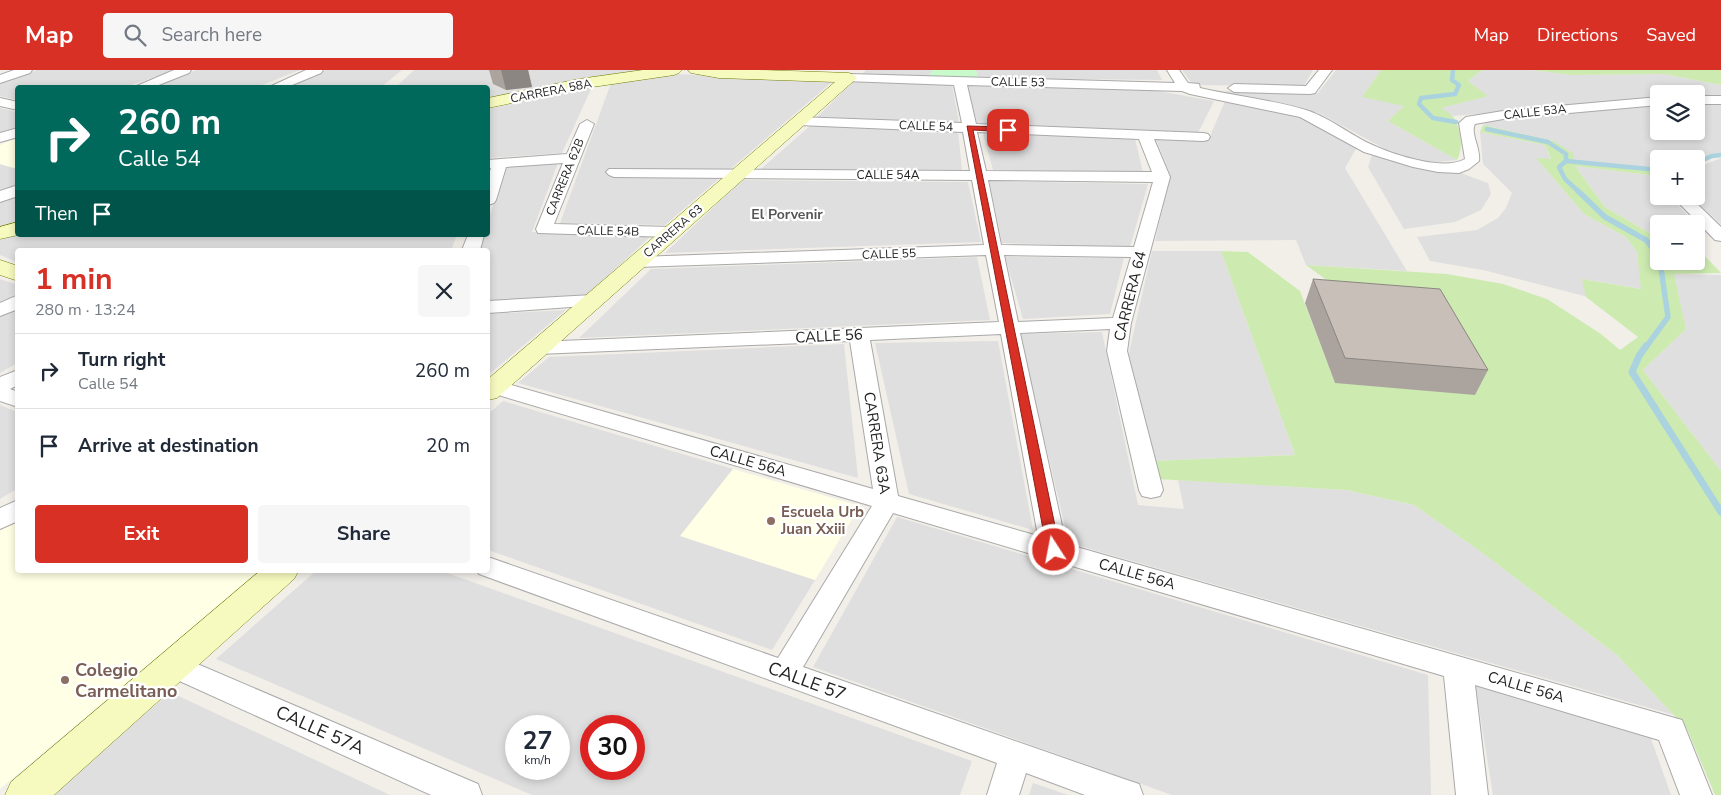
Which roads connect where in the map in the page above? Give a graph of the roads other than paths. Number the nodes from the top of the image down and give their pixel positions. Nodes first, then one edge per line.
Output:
1 (26, 70) edge
2 (185, 70) edge
3 (317, 70) edge
4 (674, 70) edge
5 (696, 70) edge
6 (1173, 70) edge
7 (1326, 70) edge
8 (853, 74) edge
9 (0, 78) edge
10 (960, 81) junction
11 (146, 85) edge
12 (281, 85) edge
13 (1184, 86) junction
14 (1705, 100) edge
15 (1721, 100) edge
16 (0, 102) edge
17 (1650, 102) edge
18 (490, 104) edge
19 (15, 105) edge
20 (798, 122) junction
21 (587, 124) dead end
22 (969, 128) junction
23 (15, 133) edge
24 (1145, 135) junction
25 (1202, 137) dead end
26 (0, 138) edge
27 (573, 158) junction
28 (494, 164) edge
29 (614, 172) dead end
30 (738, 174) junction
31 (979, 176) junction
32 (1162, 177) junction
33 (490, 188) edge
34 (15, 191) edge
35 (0, 197) edge
36 (1689, 205) edge
37 (15, 229) edge
38 (544, 229) joint
39 (671, 232) junction
40 (0, 233) edge
41 (1721, 236) edge
42 (994, 250) junction
43 (1140, 252) junction
44 (637, 262) junction
45 (0, 267) edge
46 (15, 273) edge
47 (592, 301) junction
48 (15, 302) edge
49 (490, 307) edge
50 (0, 310) edge
51 (1121, 323) junction
52 (1009, 328) junction
53 (859, 334) junction
54 (538, 348) junction
55 (15, 378) edge
56 (0, 386) edge
57 (490, 387) edge
58 (490, 388) edge
59 (0, 393) edge
60 (15, 399) edge
61 (1151, 490) dead end
62 (887, 502) junction
63 (15, 511) edge
64 (0, 520) edge
65 (1054, 550) junction
66 (490, 568) edge
67 (281, 573) edge
68 (174, 666) junction
69 (1458, 668) junction
70 (784, 673) junction
71 (1015, 755) junction
72 (25, 795) edge
73 (466, 795) edge
74 (1003, 795) edge
75 (1126, 795) edge
76 (1472, 795) edge
77 (1696, 795) edge

1 - 9 street
2 - 11 street
3 - 12 street
4 - 18 street, CARRERA 58A
5 - 8 street, CALLE 53
6 - 13 street
7 - 13 street, CALLE 53
8 - 10 street, CALLE 53
8 - 20 street, CARRERA 63
10 - 13 street, CALLE 53
10 - 22 street
13 - 17 street, CALLE 53A
14 - 15 street
16 - 19 street
20 - 22 street, CALLE 54
20 - 30 street, CARRERA 63
21 - 27 street, CARRERA 62B
22 - 24 street, CALLE 54
22 - 31 street
23 - 26 street
24 - 25 street, CALLE 54
24 - 32 street
27 - 28 street
27 - 38 street, CARRERA 62B
28 - 33 street
29 - 30 street, CALLE 54A
30 - 31 street, CALLE 54A
30 - 39 street, CARRERA 63
31 - 32 street, CALLE 54A
31 - 42 street
32 - 43 street, CARRERA 64
34 - 35 street
36 - 41 street
37 - 40 street
38 - 39 street, CALLE 54B
39 - 44 street, CARRERA 63
42 - 43 street, CALLE 55
42 - 44 street, CALLE 55
42 - 52 street
43 - 51 street, CARRERA 64
44 - 47 street, CARRERA 63
45 - 46 street
47 - 49 street
47 - 54 street, CARRERA 63
48 - 50 street
51 - 52 street, CALLE 56
51 - 61 street, CARRERA 64
52 - 53 street, CALLE 56
52 - 65 street
53 - 54 street, CALLE 56
53 - 62 street, CARRERA 63A
54 - 57 street, CARRERA 63
55 - 56 street
58 - 62 street, CALLE 56A
59 - 60 street
62 - 65 street, CALLE 56A
62 - 70 street, CARRERA 63A
63 - 64 street
65 - 69 street, CALLE 56A
66 - 70 street, CALLE 57
67 - 68 street
68 - 72 street
68 - 73 street, CALLE 57A
69 - 76 street
69 - 77 street, CALLE 56A
70 - 71 street, CALLE 57
71 - 74 street
71 - 75 street, CALLE 57

